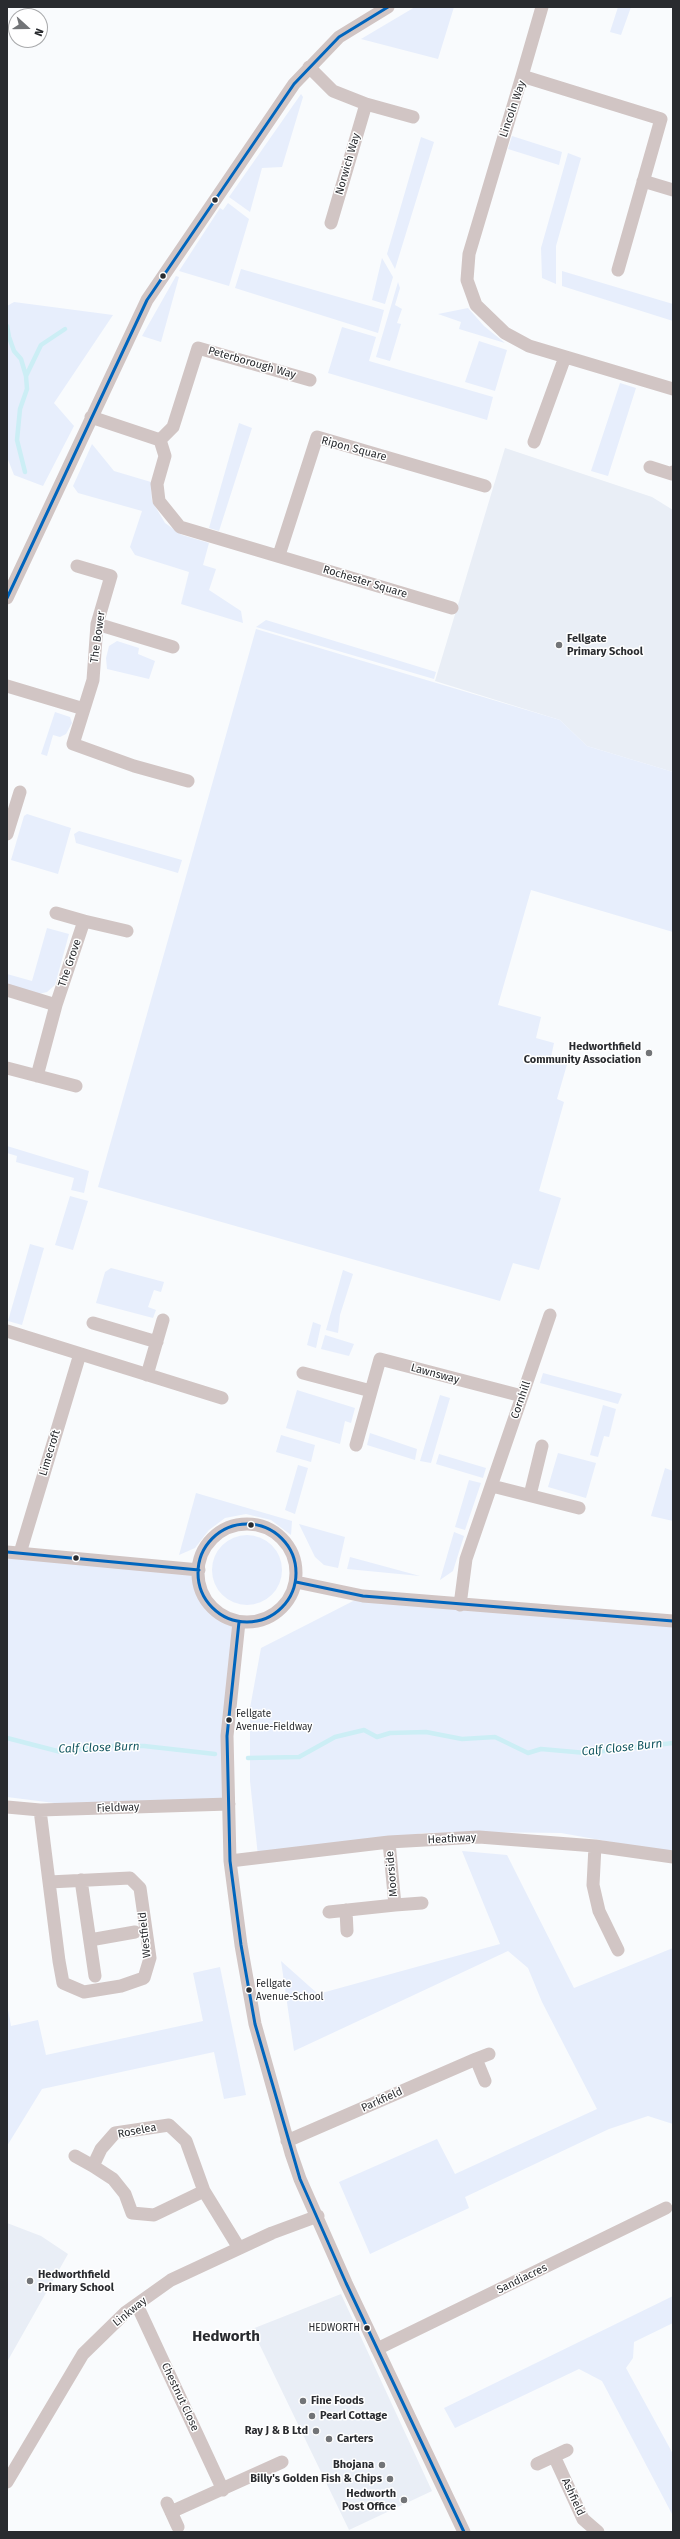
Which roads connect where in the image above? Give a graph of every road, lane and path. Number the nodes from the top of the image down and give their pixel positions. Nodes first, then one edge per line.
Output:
1 (388, 7) edge
2 (542, 7) edge
3 (309, 67) junction
4 (522, 76) junction
5 (366, 104) junction
6 (413, 117) dead end
7 (643, 181) junction
8 (673, 190) edge
9 (331, 223) dead end
10 (618, 270) dead end
11 (565, 357) junction
12 (310, 380) dead end
13 (673, 389) edge
14 (90, 417) junction
15 (160, 440) junction
16 (534, 442) dead end
17 (650, 467) dead end
18 (673, 472) edge
19 (485, 486) dead end
20 (279, 555) junction
21 (78, 566) dead end
22 (7, 598) edge
23 (452, 608) dead end
24 (98, 624) junction
25 (173, 646) dead end
26 (7, 686) edge
27 (84, 709) junction
28 (188, 781) dead end
29 (20, 792) dead end
30 (7, 831) edge
31 (56, 913) dead end
32 (84, 921) junction
33 (127, 931) dead end
34 (7, 990) edge
35 (56, 1005) junction
36 (7, 1068) edge
37 (37, 1076) junction
38 (76, 1086) dead end
39 (550, 1315) dead end
40 (163, 1320) dead end
41 (93, 1323) dead end
42 (7, 1331) edge
43 (157, 1342) junction
44 (80, 1354) junction
45 (303, 1373) dead end
46 (147, 1375) junction
47 (371, 1391) junction
48 (522, 1396) junction
49 (222, 1398) dead end
50 (356, 1445) dead end
51 (542, 1446) dead end
52 (492, 1486) junction
53 (530, 1495) junction
54 (580, 1508) dead end
55 (14, 1552) edge
56 (199, 1570) junction
57 (296, 1582) junction
58 (460, 1605) junction
59 (673, 1621) edge
60 (239, 1622) junction
61 (229, 1804) junction
62 (7, 1807) edge
63 (40, 1810) junction
64 (389, 1842) junction
65 (596, 1846) junction
66 (673, 1858) edge
67 (230, 1861) junction
68 (81, 1880) junction
69 (49, 1882) junction
70 (422, 1903) dead end
71 (395, 1905) junction
72 (346, 1910) junction
73 (329, 1912) dead end
74 (347, 1931) dead end
75 (135, 1932) dead end
76 (90, 1940) junction
77 (618, 1950) dead end
78 (95, 1976) dead end
79 (489, 2054) dead end
80 (476, 2059) junction
81 (486, 2081) dead end
82 (287, 2142) junction
83 (75, 2156) dead end
84 (93, 2166) junction
85 (204, 2191) junction
86 (666, 2208) dead end
87 (318, 2216) junction
88 (239, 2248) junction
89 (137, 2305) junction
90 (377, 2349) junction
91 (567, 2450) dead end
92 (554, 2456) junction
93 (282, 2462) dead end
94 (537, 2464) dead end
95 (7, 2482) edge
96 (223, 2490) junction
97 (178, 2527) dead end
98 (464, 2532) edge
99 (598, 2532) edge

1 - 3 street
2 - 4 street
3 - 5 street
3 - 14 street
4 - 7 street, Lincoln Way
4 - 11 street, Lincoln Way
5 - 6 street
5 - 9 street, Norwich Way
7 - 8 street
7 - 10 street, Lincoln Way
11 - 13 street, Lincoln Way
11 - 16 street
12 - 15 street, Peterborough Way
14 - 15 street
14 - 22 street
15 - 20 street
17 - 18 street
19 - 20 street, Ripon Square
20 - 23 street, Rochester Square
21 - 24 street, The Bower
24 - 25 street
24 - 27 street, The Bower
26 - 27 street
27 - 28 street, The Bower
29 - 30 street
31 - 32 street
32 - 33 street
32 - 35 street, The Grove
34 - 35 street
35 - 37 street, The Grove
36 - 37 street
37 - 38 street
39 - 48 street, Cornhill
40 - 43 street
41 - 43 street
42 - 44 street
43 - 46 street
44 - 46 street
44 - 55 street, Limecroft
45 - 47 street
46 - 49 street
47 - 48 street, Lawnsway
47 - 50 street, Lawnsway
48 - 52 street, Cornhill
51 - 53 street
52 - 53 street
52 - 58 street, Cornhill
53 - 54 street
55 - 56 street
56 - 57 street
56 - 60 street
57 - 58 street
57 - 60 street
58 - 59 street
60 - 61 street
61 - 63 street, Fieldway
61 - 67 street
62 - 63 street, Fieldway
63 - 69 street, Westfield
64 - 65 street, Heathway
64 - 67 street, Heathway
64 - 71 street, Moorside
65 - 66 street, Heathway
65 - 77 street
67 - 82 street
68 - 69 street, Westfield
68 - 69 street, Westfield
68 - 76 street
70 - 71 street, Moorside
71 - 72 street, Moorside
72 - 73 street, Moorside
72 - 74 street
75 - 76 street, Westfield
76 - 78 street
79 - 80 street, Parkfield
80 - 81 street
80 - 82 street, Parkfield
82 - 87 street
83 - 84 street
84 - 85 street
84 - 85 street, Roselea
85 - 88 street, Roselea
86 - 90 street, Sandiacres
87 - 88 street, Linkway
87 - 90 street
88 - 89 street, Linkway
89 - 95 street, Linkway
89 - 96 street, Chestnut Close
90 - 98 street
91 - 92 street
92 - 94 street
92 - 99 street, Ashfield
93 - 96 street
96 - 97 street

